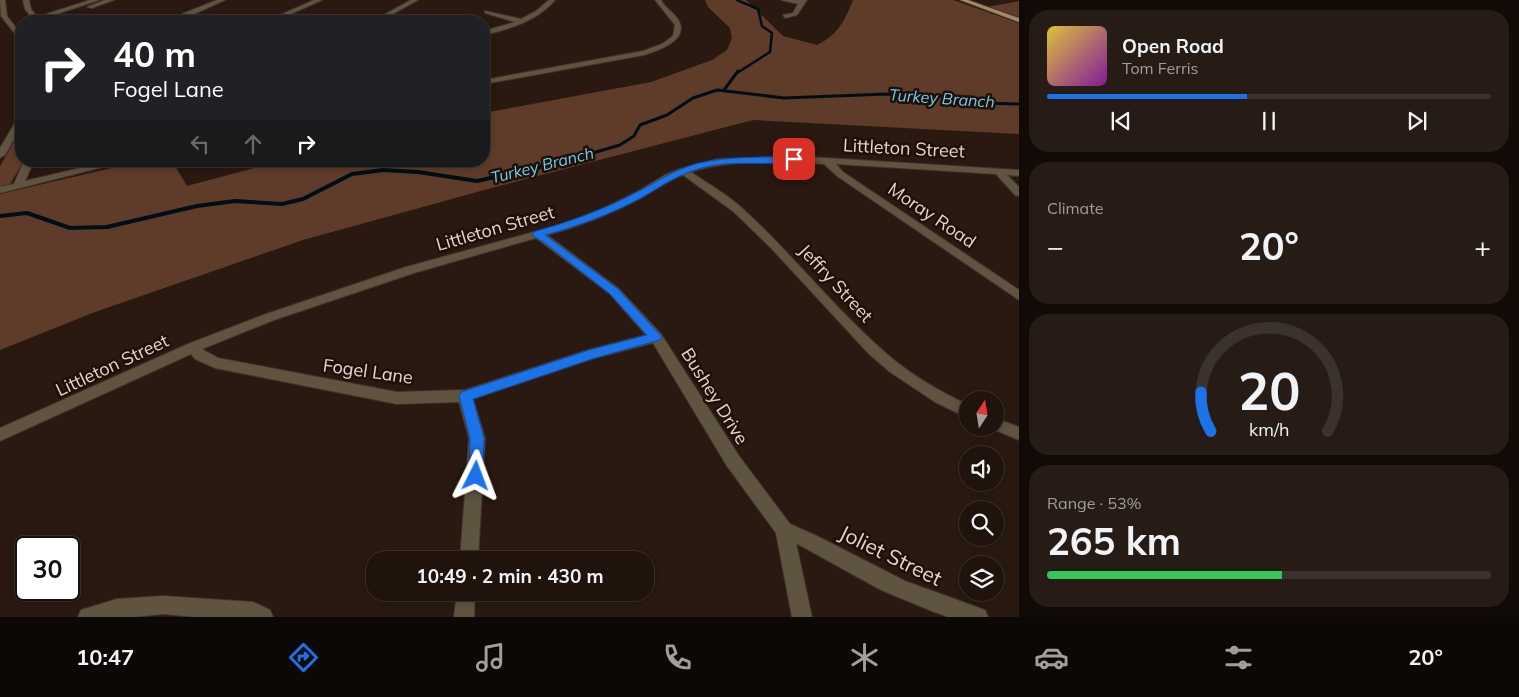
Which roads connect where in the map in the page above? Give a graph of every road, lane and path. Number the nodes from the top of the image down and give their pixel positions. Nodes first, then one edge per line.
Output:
1 (26, 0) edge
2 (96, 0) edge
3 (111, 0) edge
4 (222, 0) edge
5 (319, 0) edge
6 (415, 0) edge
7 (552, 0) edge
8 (658, 0) edge
9 (784, 0) edge
10 (954, 0) edge
11 (963, 0) edge
12 (804, 2) edge
13 (1, 3) edge
14 (977, 3) edge
15 (487, 12) dead end
16 (1019, 14) edge
17 (31, 15) edge
18 (52, 15) edge
19 (65, 15) edge
20 (184, 15) edge
21 (284, 15) edge
22 (387, 15) edge
23 (785, 16) dead end
24 (1019, 20) edge
25 (520, 21) junction
26 (12, 29) edge
27 (490, 31) edge
28 (490, 81) edge
29 (15, 130) edge
30 (15, 139) edge
31 (9, 140) junction
32 (0, 155) edge
33 (827, 161) junction
34 (27, 167) edge
35 (98, 167) edge
36 (683, 171) junction
37 (998, 171) junction
38 (1019, 172) edge
39 (18, 186) junction
40 (0, 190) edge
41 (1019, 193) edge
42 (537, 234) junction
43 (1019, 296) edge
44 (656, 337) junction
45 (193, 347) junction
46 (465, 396) junction
47 (959, 407) edge
48 (1004, 428) edge
49 (1019, 434) edge
50 (0, 435) edge
51 (784, 530) junction
52 (470, 551) edge
53 (465, 601) edge
54 (88, 617) edge
55 (263, 617) edge
56 (464, 617) edge
57 (802, 617) edge
58 (978, 617) edge

1 - 17 street
2 - 18 street
3 - 19 street
4 - 20 street
5 - 21 street
6 - 22 street
7 - 25 street
8 - 28 street
9 - 12 street
10 - 14 main road
11 - 14 main road
12 - 23 street
13 - 26 street
14 - 16 main road
14 - 24 main road
15 - 25 street
25 - 27 street
29 - 31 street
30 - 31 street
31 - 32 street
33 - 36 street, Littleton Street
33 - 37 street, Littleton Street
33 - 43 street, Moray Road
34 - 39 street
35 - 39 street
36 - 42 street, Littleton Street
36 - 47 street, Jeffry Street
37 - 38 street, Littleton Street
37 - 41 street
39 - 40 street
42 - 44 street, Bushey Drive
42 - 45 street, Littleton Street
44 - 46 street, Fogel Lane
44 - 51 street, Bushey Drive
45 - 46 street, Fogel Lane
45 - 50 street, Littleton Street
46 - 52 street
48 - 49 street
51 - 57 street, Bushey Drive
51 - 58 street, Joliet Street
53 - 56 street
54 - 55 street

